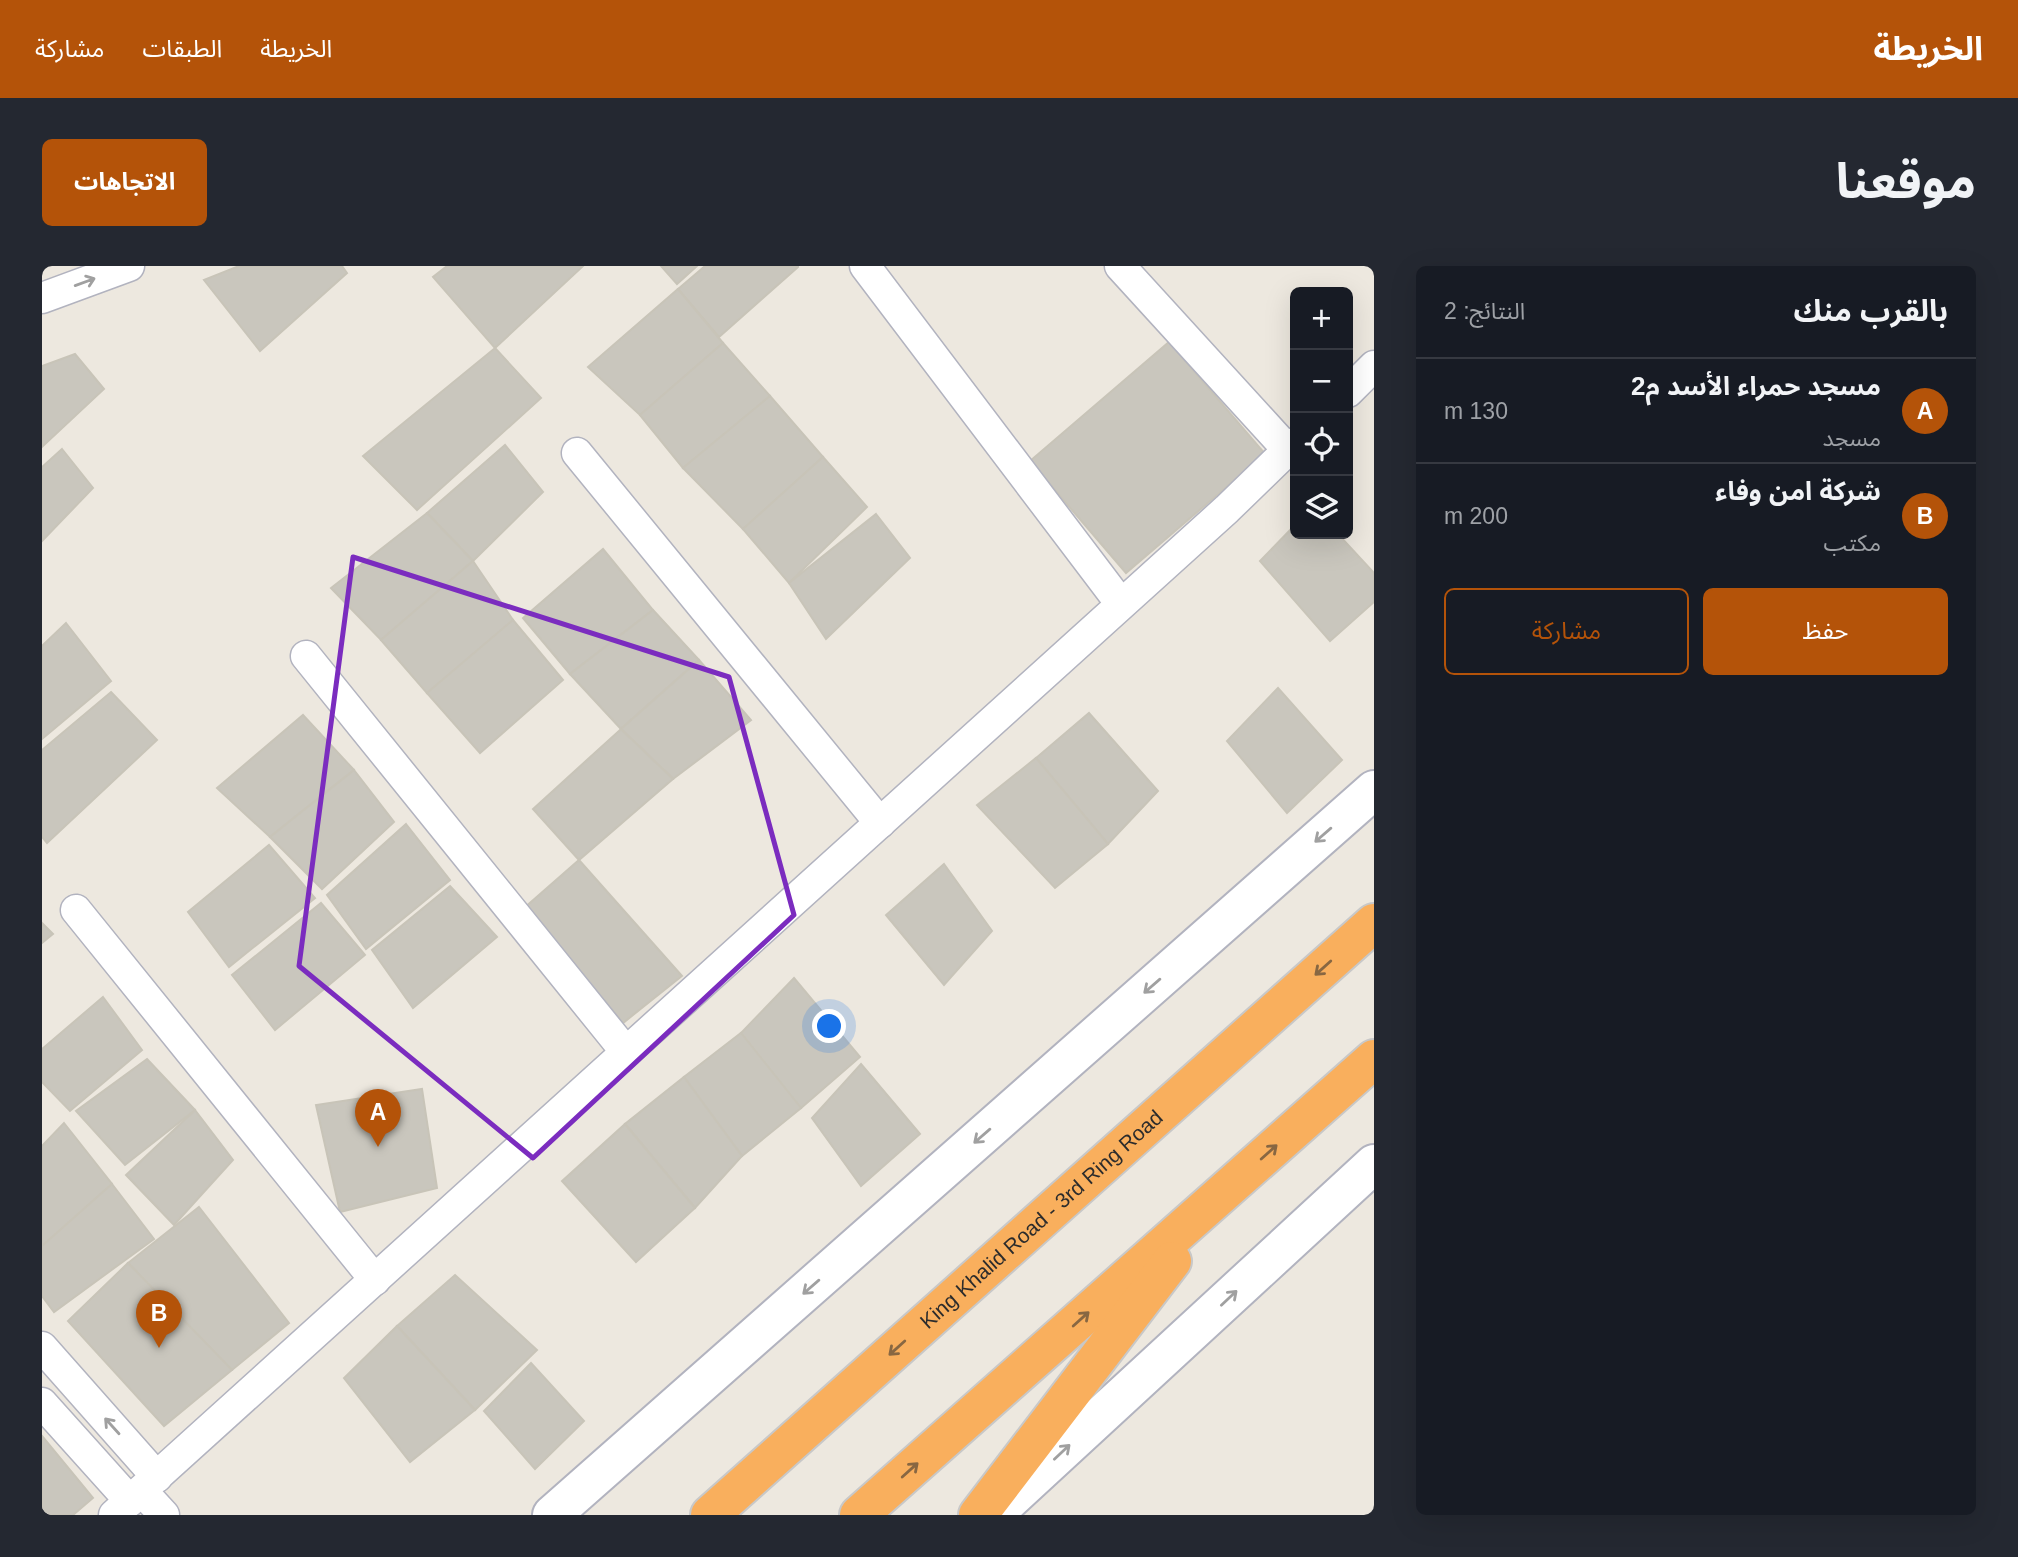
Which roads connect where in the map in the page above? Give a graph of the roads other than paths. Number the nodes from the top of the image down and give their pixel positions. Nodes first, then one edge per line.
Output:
1 (129, 266) edge
2 (864, 266) edge
3 (1120, 266) edge
4 (42, 298) edge
5 (1374, 366) edge
6 (1353, 387) edge
7 (1290, 444) edge
8 (1290, 448) edge
9 (577, 453) dead end
10 (1121, 604) junction
11 (306, 656) dead end
12 (1374, 790) edge
13 (880, 823) junction
14 (76, 910) dead end
15 (1374, 923) edge
16 (626, 1052) junction
17 (1374, 1059) edge
18 (1374, 1164) edge
19 (1226, 1190) junction
20 (375, 1280) junction
21 (42, 1348) edge
22 (42, 1403) edge
23 (136, 1496) edge
24 (164, 1515) edge
25 (552, 1515) edge
26 (710, 1515) edge
27 (859, 1515) edge
28 (978, 1515) edge
29 (993, 1515) edge

4 -> 1 street
2 - 10 street
3 - 7 street
5 - 6 street
8 - 10 street
9 - 13 street
10 - 13 street
11 - 16 street
12 -> 25 street
13 - 16 street
14 - 20 street
15 -> 26 highway, King Khalid Road - 3rd Ring Road
16 - 20 street
19 -> 17 highway
29 -> 18 street
27 -> 19 highway
19 - 28 highway
20 - 23 street
23 -> 21 street
22 - 23 street
23 - 24 street

